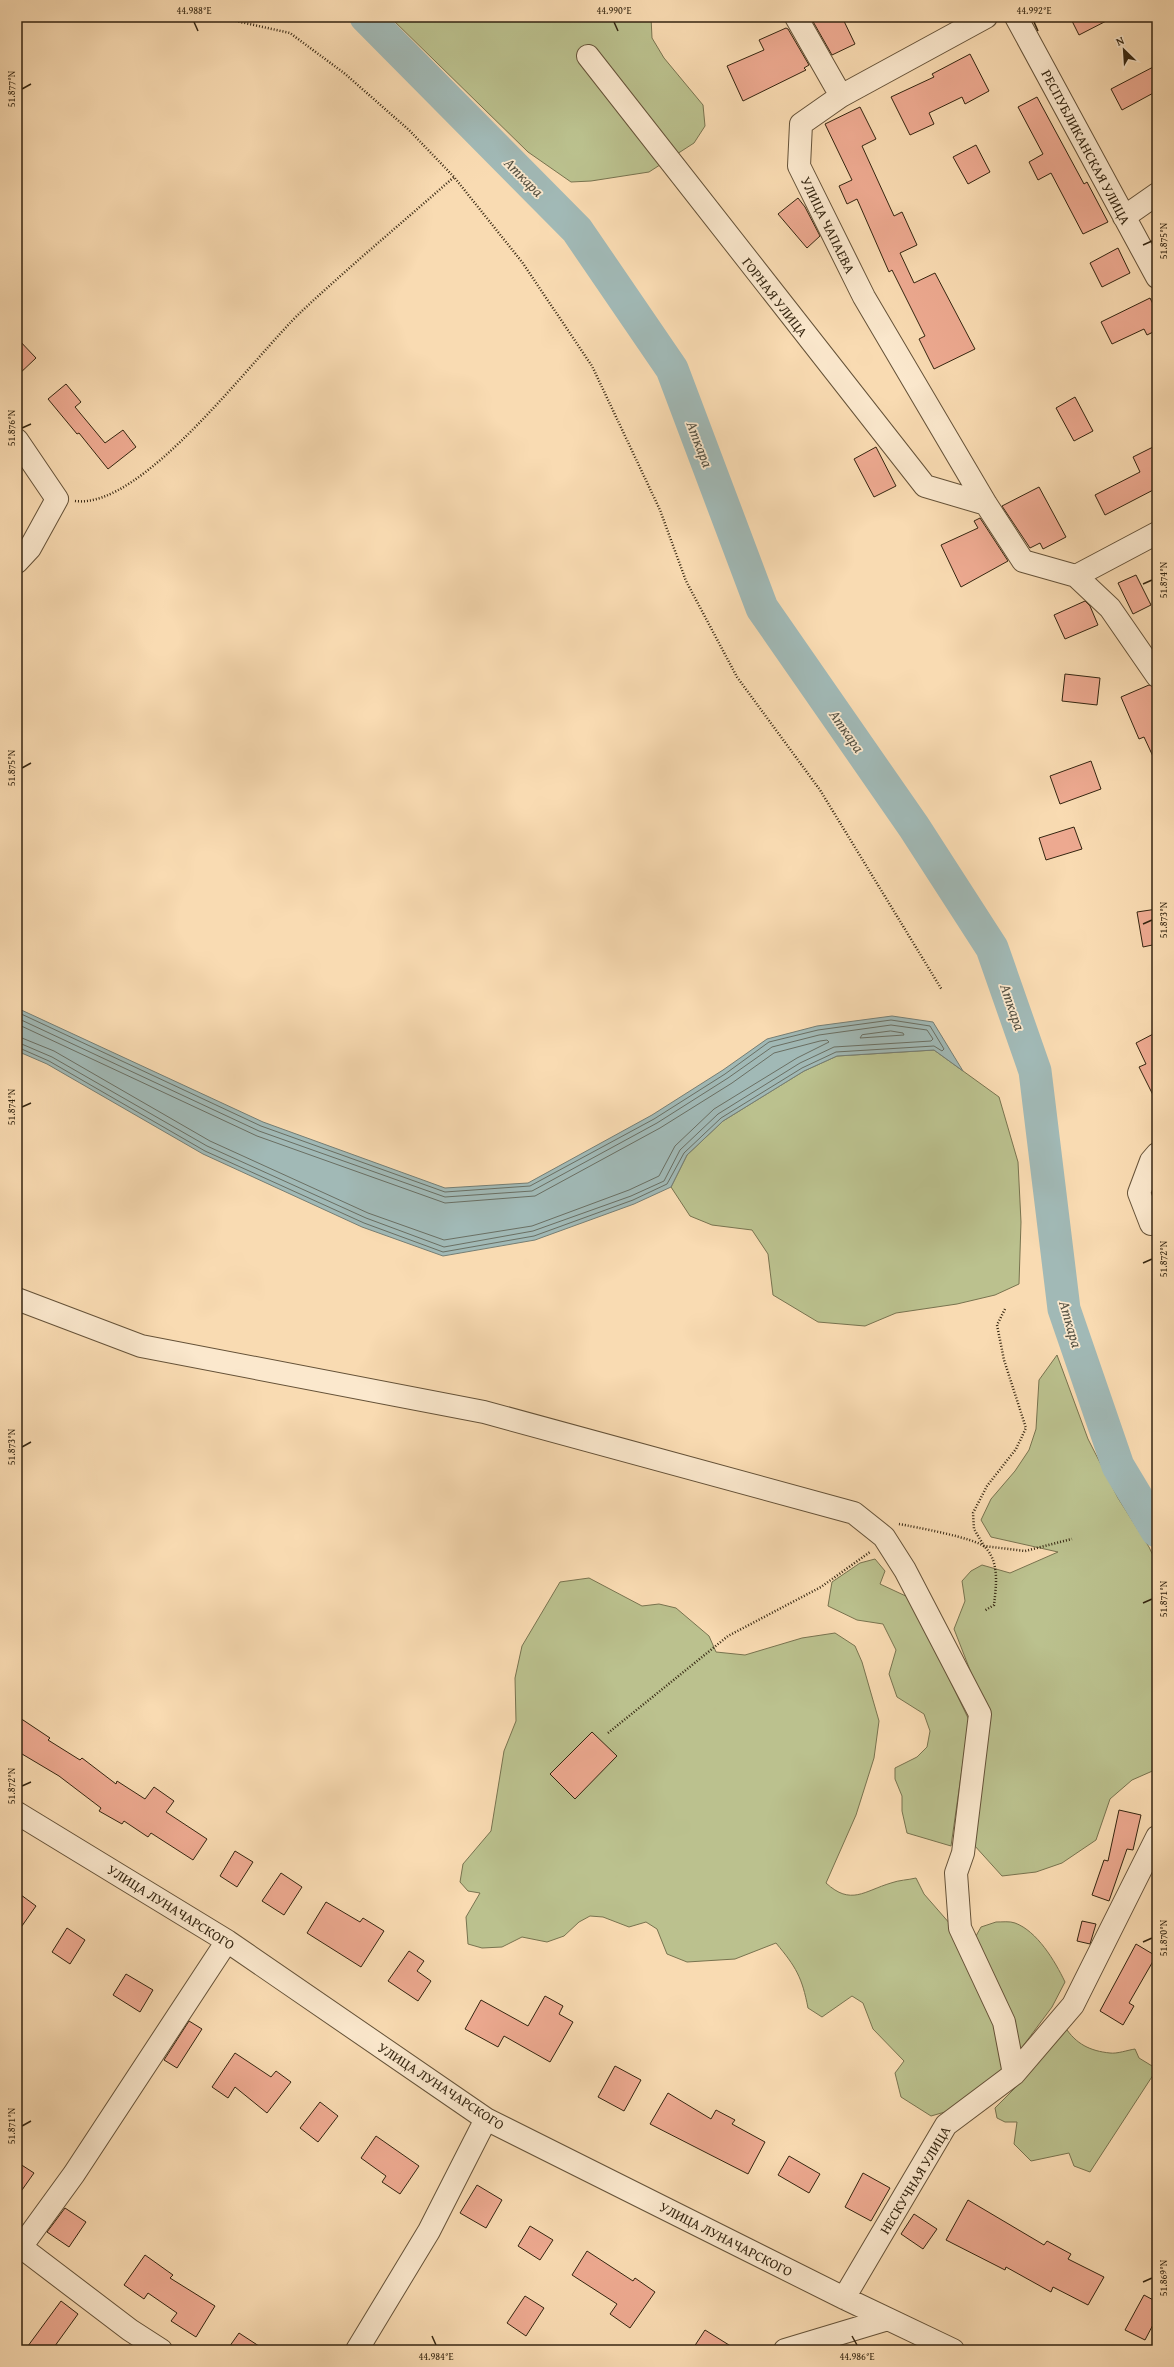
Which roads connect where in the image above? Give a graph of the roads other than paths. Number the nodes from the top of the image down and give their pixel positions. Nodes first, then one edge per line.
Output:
1 (796, 17) edge
2 (986, 17) edge
3 (1016, 17) edge
4 (588, 56) dead end
5 (841, 96) junction
6 (1157, 194) edge
7 (1124, 217) junction
8 (1157, 277) edge
9 (17, 440) edge
10 (986, 504) junction
11 (1157, 533) edge
12 (17, 562) edge
13 (1076, 576) junction
14 (1157, 676) edge
15 (1157, 1154) edge
16 (1151, 1224) dead end
17 (17, 1299) edge
18 (17, 1813) edge
19 (1157, 1837) edge
20 (227, 1941) junction
21 (1014, 2074) junction
22 (486, 2119) junction
23 (19, 2245) edge
24 (844, 2298) junction
25 (888, 2319) junction
26 (161, 2350) edge
27 (357, 2350) edge
28 (785, 2350) edge
29 (952, 2350) edge

1 - 5 street
2 - 5 street, УЛИЦА ЧАПАЕВА
3 - 7 street, РЕСПУБЛИКАНСКАЯ УЛИЦА
4 - 10 street, ГОРНАЯ УЛИЦА
5 - 10 street, УЛИЦА ЧАПАЕВА
6 - 7 street
7 - 8 street, РЕСПУБЛИКАНСКАЯ УЛИЦА
9 - 12 street
10 - 13 street
11 - 13 street
13 - 14 street
15 - 16 street
17 - 21 street
18 - 20 street, УЛИЦА ЛУНАЧАРСКОГО
19 - 21 street, НЕСКУЧНАЯ УЛИЦА
20 - 22 street, УЛИЦА ЛУНАЧАРСКОГО
20 - 23 street
21 - 24 street, НЕСКУЧНАЯ УЛИЦА
22 - 24 street, УЛИЦА ЛУНАЧАРСКОГО
22 - 27 street
23 - 26 street
24 - 25 street, УЛИЦА ЛУНАЧАРСКОГО
25 - 28 street
25 - 29 street, УЛИЦА ЛУНАЧАРСКОГО

